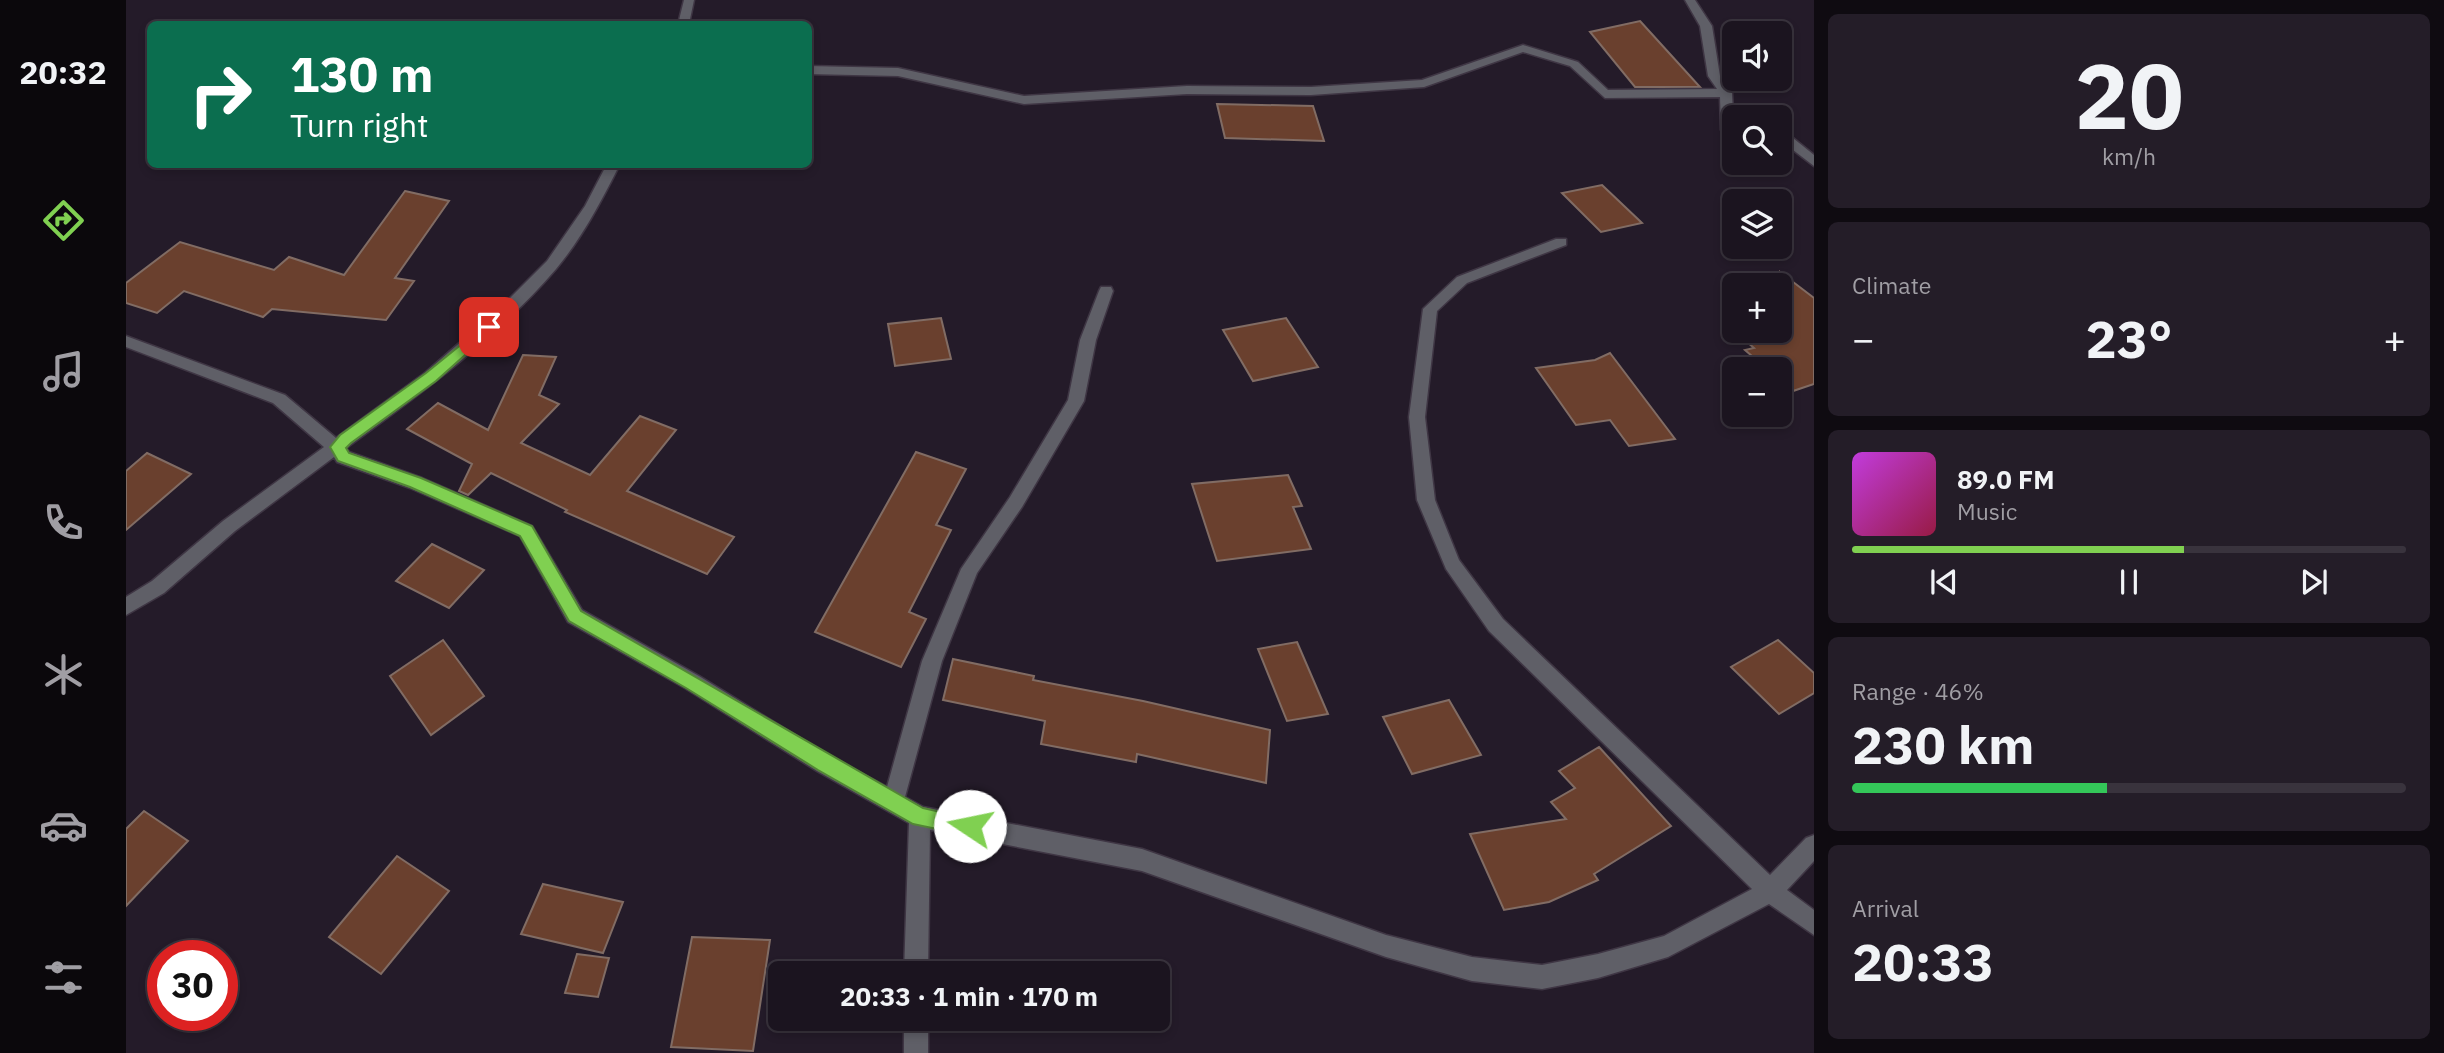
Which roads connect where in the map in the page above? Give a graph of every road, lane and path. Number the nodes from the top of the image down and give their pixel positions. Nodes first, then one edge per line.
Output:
1 (689, 0) edge
2 (1690, 0) edge
3 (684, 21) edge
4 (812, 70) edge
5 (1726, 93) junction
6 (1726, 105) edge
7 (1792, 144) edge
8 (1814, 162) edge
9 (612, 168) edge
10 (1561, 242) dead end
11 (1106, 290) dead end
12 (126, 341) edge
13 (337, 447) junction
14 (126, 607) edge
15 (893, 802) junction
16 (920, 817) junction
17 (1814, 846) edge
18 (1770, 891) junction
19 (1814, 924) edge
20 (916, 961) edge
21 (916, 1031) edge
22 (916, 1053) edge

1 - 3 street
2 - 5 street
4 - 5 street
5 - 6 street
7 - 8 street
9 - 13 street
10 - 18 street
11 - 15 street
12 - 13 street
13 - 14 street
13 - 15 street
15 - 16 street
16 - 18 street
16 - 20 street
17 - 18 street
18 - 19 street
21 - 22 street

